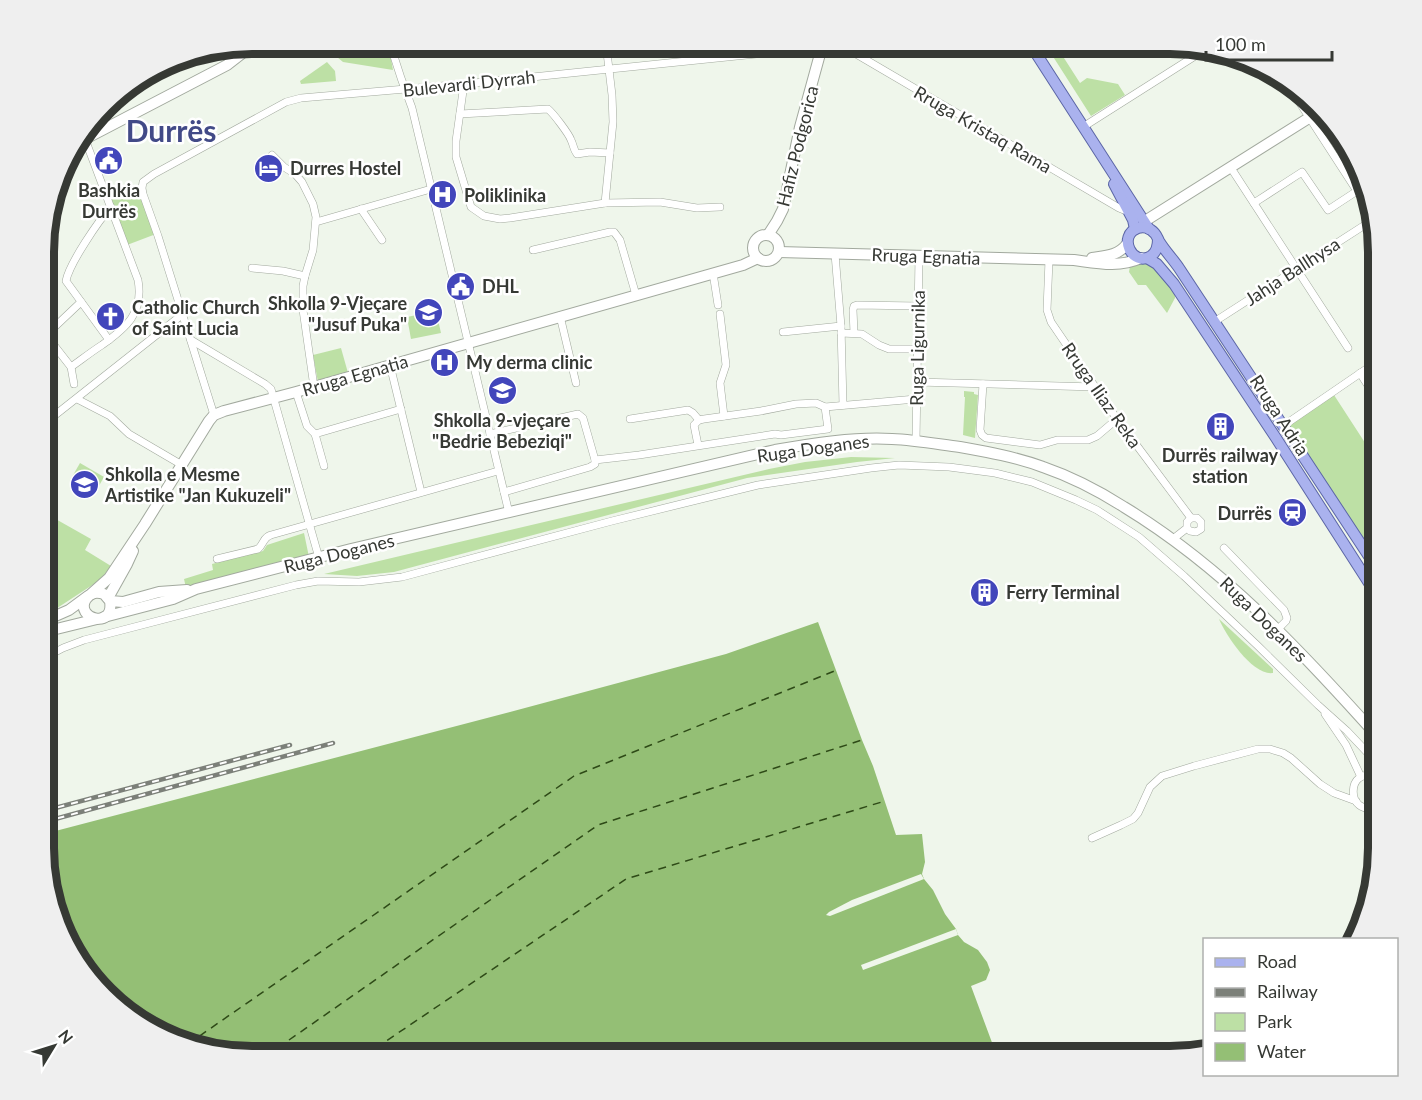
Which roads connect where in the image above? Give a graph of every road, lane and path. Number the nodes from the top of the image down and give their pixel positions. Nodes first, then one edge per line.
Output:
1 (393, 54) edge
2 (607, 54) edge
3 (753, 54) edge
4 (818, 54) edge
5 (856, 54) edge
6 (1036, 54) edge
7 (240, 55) edge
8 (1195, 56) edge
9 (609, 69) junction
10 (464, 84) junction
11 (405, 90) junction
12 (1299, 102) edge
13 (460, 114) junction
14 (1313, 116) edge
15 (1309, 118) junction
16 (1083, 127) junction
17 (93, 135) edge
18 (88, 143) edge
19 (610, 153) junction
20 (272, 155) dead end
21 (1105, 162) junction
22 (1231, 168) junction
23 (431, 189) junction
24 (1357, 191) joint
25 (605, 203) junction
26 (1254, 203) junction
27 (111, 207) junction
28 (720, 207) dead end
29 (361, 210) junction
30 (1129, 212) junction
31 (316, 222) junction
32 (1366, 224) edge
33 (1147, 225) junction
34 (1135, 229) junction
35 (768, 235) junction
36 (382, 240) dead end
37 (1158, 240) junction
38 (1127, 244) junction
39 (532, 250) dead end
40 (779, 252) junction
41 (835, 254) junction
42 (919, 256) junction
43 (758, 258) junction
44 (1144, 258) junction
45 (1049, 260) junction
46 (1074, 260) junction
47 (252, 268) dead end
48 (1296, 269) junction
49 (713, 273) junction
50 (304, 276) junction
51 (636, 295) junction
52 (81, 302) junction
53 (718, 305) dead end
54 (918, 306) junction
55 (183, 314) junction
56 (720, 314) dead end
57 (560, 316) junction
58 (1214, 322) junction
59 (54, 327) edge
60 (841, 330) junction
61 (783, 332) dead end
62 (854, 333) junction
63 (109, 340) junction
64 (191, 340) junction
65 (468, 343) junction
66 (54, 345) edge
67 (1348, 348) dead end
68 (917, 349) junction
69 (390, 365) junction
70 (71, 367) junction
71 (1368, 368) edge
72 (1360, 373) junction
73 (917, 382) junction
74 (576, 383) dead end
75 (74, 384) dead end
76 (983, 384) junction
77 (1368, 385) edge
78 (314, 387) junction
79 (1095, 387) junction
80 (296, 392) junction
81 (273, 398) junction
82 (77, 399) junction
83 (916, 399) junction
84 (843, 405) junction
85 (825, 407) junction
86 (401, 409) junction
87 (214, 415) junction
88 (54, 416) edge
89 (724, 416) junction
90 (630, 419) dead end
91 (1117, 419) junction
92 (699, 420) junction
93 (1282, 426) junction
94 (315, 434) junction
95 (490, 434) junction
96 (916, 441) junction
97 (698, 445) junction
98 (595, 460) junction
99 (182, 465) junction
100 (324, 466) dead end
101 (498, 471) junction
102 (421, 492) junction
103 (504, 492) junction
104 (509, 513) junction
105 (1191, 518) junction
106 (146, 524) junction
107 (309, 524) junction
108 (1188, 530) junction
109 (1175, 541) junction
110 (1224, 548) dead end
111 (1368, 555) edge
112 (217, 558) dead end
113 (319, 558) junction
114 (1368, 581) edge
115 (196, 589) junction
116 (90, 595) junction
117 (109, 599) junction
118 (54, 617) edge
119 (101, 618) junction
120 (54, 630) edge
121 (1277, 630) junction
122 (54, 653) edge
123 (1318, 705) junction
124 (1368, 726) edge
125 (1368, 753) edge
126 (1368, 776) edge
127 (1362, 777) junction
128 (1356, 801) junction
129 (1363, 807) junction
130 (1368, 808) edge
131 (1368, 810) edge
132 (1092, 838) dead end

1 - 11 street
2 - 9 street
3 - 9 street, Bulevardi Dyrrah
4 - 35 main road, Hafiz Podgorica
5 - 30 street, Rruga Kristaq Rama
6 - 16 main road
7 - 17 main road
8 - 16 street
9 - 10 street, Bulevardi Dyrrah
9 - 19 street
10 - 11 street, Bulevardi Dyrrah
10 - 13 street
11 - 23 street
11 - 55 street, Bulevardi Dyrrah
12 - 15 street
13 - 19 street
13 - 25 street
14 - 15 main road
15 - 22 main road
15 - 24 street
16 - 21 main road
18 - 27 street
19 - 25 street
20 - 31 street
21 - 30 main road
21 - 33 main road
22 - 26 street
22 - 33 main road
23 - 29 street
23 - 65 street
24 - 26 street
25 - 28 street
26 - 48 street
27 - 52 street
27 - 63 street
29 - 31 street
29 - 36 street
30 - 34 main road
31 - 50 street
32 - 48 street, Jahja Ballhysa
33 - 34 main road
33 - 37 main road
34 - 38 main road
35 - 40 main road
35 - 43 main road
37 - 44 main road
37 - 58 main road, Rruga Adria
38 - 44 main road
38 - 46 main road, Rruga Egnatia
39 - 51 street
40 - 41 main road, Rruga Egnatia
40 - 43 main road
41 - 42 main road, Rruga Egnatia
41 - 60 street
42 - 45 main road, Rruga Egnatia
42 - 54 street, Ruga Ligurnika
43 - 49 main road, Rruga Egnatia
44 - 46 main road, Rruga Egnatia
44 - 114 main road, Rruga Adria
45 - 46 main road, Rruga Egnatia
45 - 79 street, Rruga Iliaz Reka
47 - 50 street
48 - 58 street, Jahja Ballhysa
48 - 67 street
49 - 51 main road, Rruga Egnatia
49 - 53 street
50 - 78 street
51 - 57 main road, Rruga Egnatia
52 - 59 street
52 - 63 street
54 - 62 street
54 - 68 street, Ruga Ligurnika
55 - 64 street
55 - 82 street
56 - 89 street
57 - 65 main road, Rruga Egnatia
57 - 74 street
58 - 93 main road, Rruga Adria
60 - 61 street
60 - 62 street
60 - 84 street
62 - 68 street
63 - 70 street
64 - 81 street
64 - 87 street
65 - 69 main road, Rruga Egnatia
65 - 95 street
66 - 70 street
68 - 73 street, Ruga Ligurnika
69 - 78 main road, Rruga Egnatia
69 - 86 street
70 - 75 street
71 - 72 street
72 - 77 street
72 - 93 street
73 - 76 street
73 - 83 street, Ruga Ligurnika
76 - 79 street
76 - 91 street
78 - 80 main road, Rruga Egnatia
79 - 91 street, Rruga Iliaz Reka
80 - 81 main road, Rruga Egnatia
80 - 94 street
81 - 87 main road, Rruga Egnatia
81 - 107 street
82 - 88 street
82 - 99 street
83 - 84 street
83 - 96 street, Ruga Ligurnika
84 - 85 street
85 - 89 street
85 - 97 street, Ruga Doganes
86 - 94 street
86 - 102 street
87 - 99 main road
89 - 92 street
90 - 92 street
91 - 105 street, Rruga Iliaz Reka
92 - 97 street
93 - 111 main road, Rruga Adria
94 - 100 street
95 - 98 street
95 - 101 street
96 - 104 main road, Ruga Doganes
96 - 109 main road, Ruga Doganes
97 - 98 street, Ruga Doganes
98 - 103 street
99 - 106 main road
101 - 102 street
101 - 103 street
102 - 107 street
103 - 104 street
104 - 113 main road, Ruga Doganes
105 - 108 street
105 - 108 street
106 - 116 main road
106 - 117 main road
107 - 112 street
107 - 113 street
108 - 109 street
109 - 121 main road, Ruga Doganes
110 - 121 street
113 - 115 main road, Ruga Doganes
115 - 117 main road
115 - 119 main road
116 - 117 main road
116 - 118 main road
116 - 119 main road
117 - 119 main road
119 - 120 main road
121 - 124 main road, Ruga Doganes
122 - 123 street
123 - 125 street
123 - 127 street
126 - 127 street
127 - 128 street
128 - 129 street
128 - 132 street
129 - 130 street
129 - 131 street

